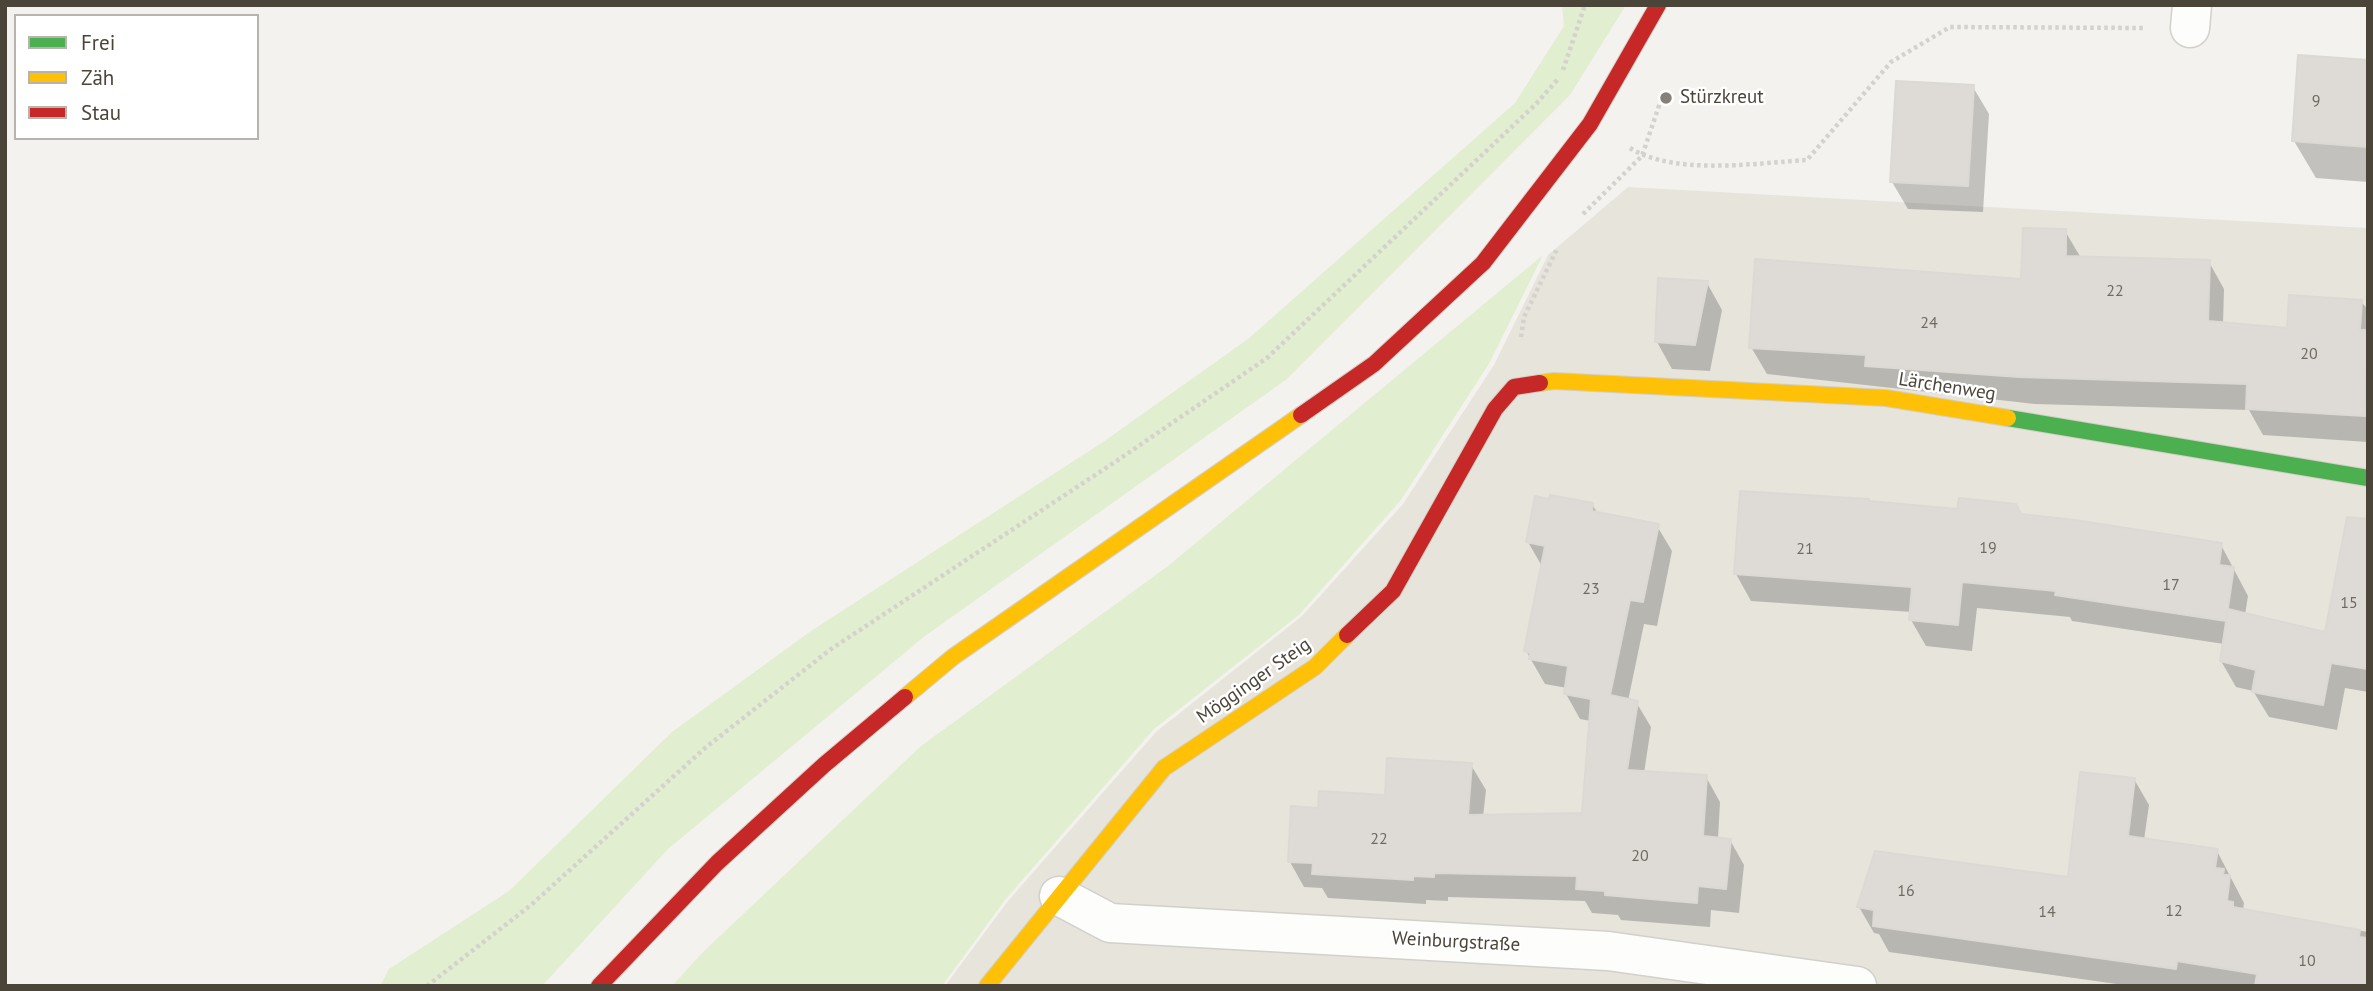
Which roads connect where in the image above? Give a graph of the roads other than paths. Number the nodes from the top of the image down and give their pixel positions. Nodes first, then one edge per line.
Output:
1 (1658, 5) edge
2 (1514, 387) joint
3 (2368, 478) edge
4 (1059, 896) junction
5 (599, 986) edge
6 (987, 986) edge
7 (1857, 986) edge

1 - 5 street
2 - 3 street, Lärchenweg
2 - 4 street, Mögginger Steig
4 - 6 street, Mögginger Steig
4 - 7 street, Weinburgstraße

